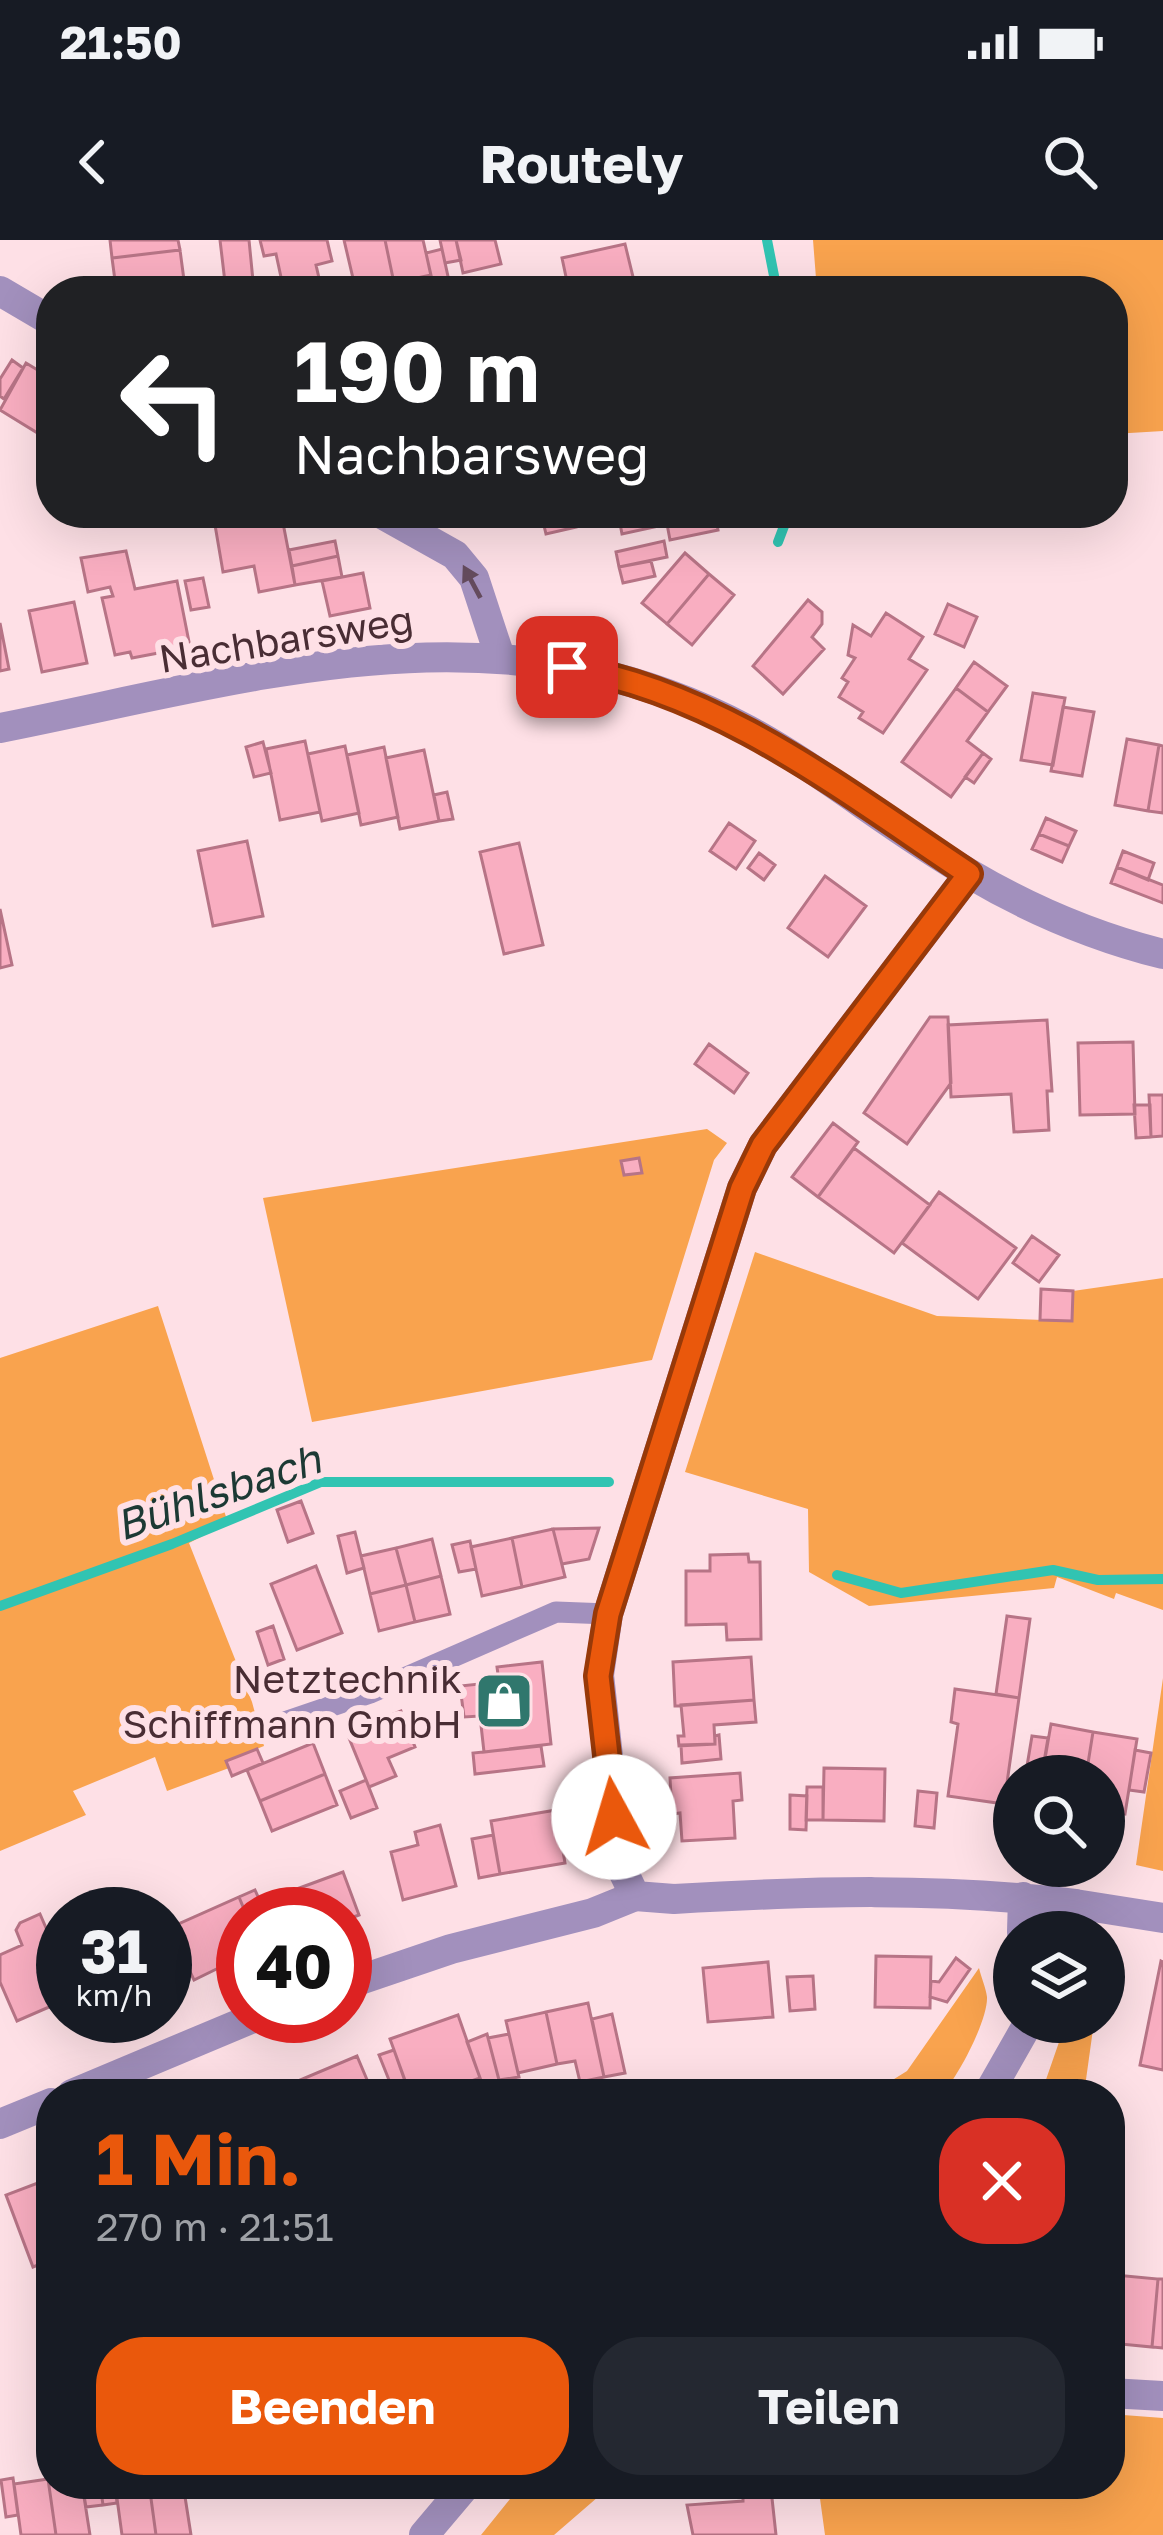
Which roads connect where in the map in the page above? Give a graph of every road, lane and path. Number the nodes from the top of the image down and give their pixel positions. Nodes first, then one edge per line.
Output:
1 (0, 290) edge
2 (36, 312) edge
3 (404, 528) edge
4 (500, 657) junction
5 (0, 728) edge
6 (969, 874) junction
7 (1163, 955) edge
8 (608, 1614) junction
9 (267, 1728) dead end
10 (635, 1896) junction
11 (1023, 1898) junction
12 (1023, 1911) edge
13 (1055, 1911) edge
14 (1125, 1918) edge
15 (1163, 1918) edge
16 (372, 1976) edge
17 (216, 2034) edge
18 (1011, 2043) edge
19 (108, 2079) edge
20 (995, 2079) edge
21 (36, 2109) edge
22 (0, 2124) edge
23 (1125, 2394) edge
24 (1163, 2396) edge
25 (454, 2499) edge
26 (424, 2535) edge

1 - 2 street
4 -> 3 street
4 - 5 street, Nachbarsweg
4 - 6 street, Nachbarsweg
6 - 7 street, Nachbarsweg
6 - 8 street
8 - 9 lane
8 - 10 street
10 - 11 street
10 - 16 street
11 - 12 street
11 - 13 street
14 - 15 street
17 - 19 street
18 - 20 street
21 - 22 street
23 - 24 street
25 - 26 street

